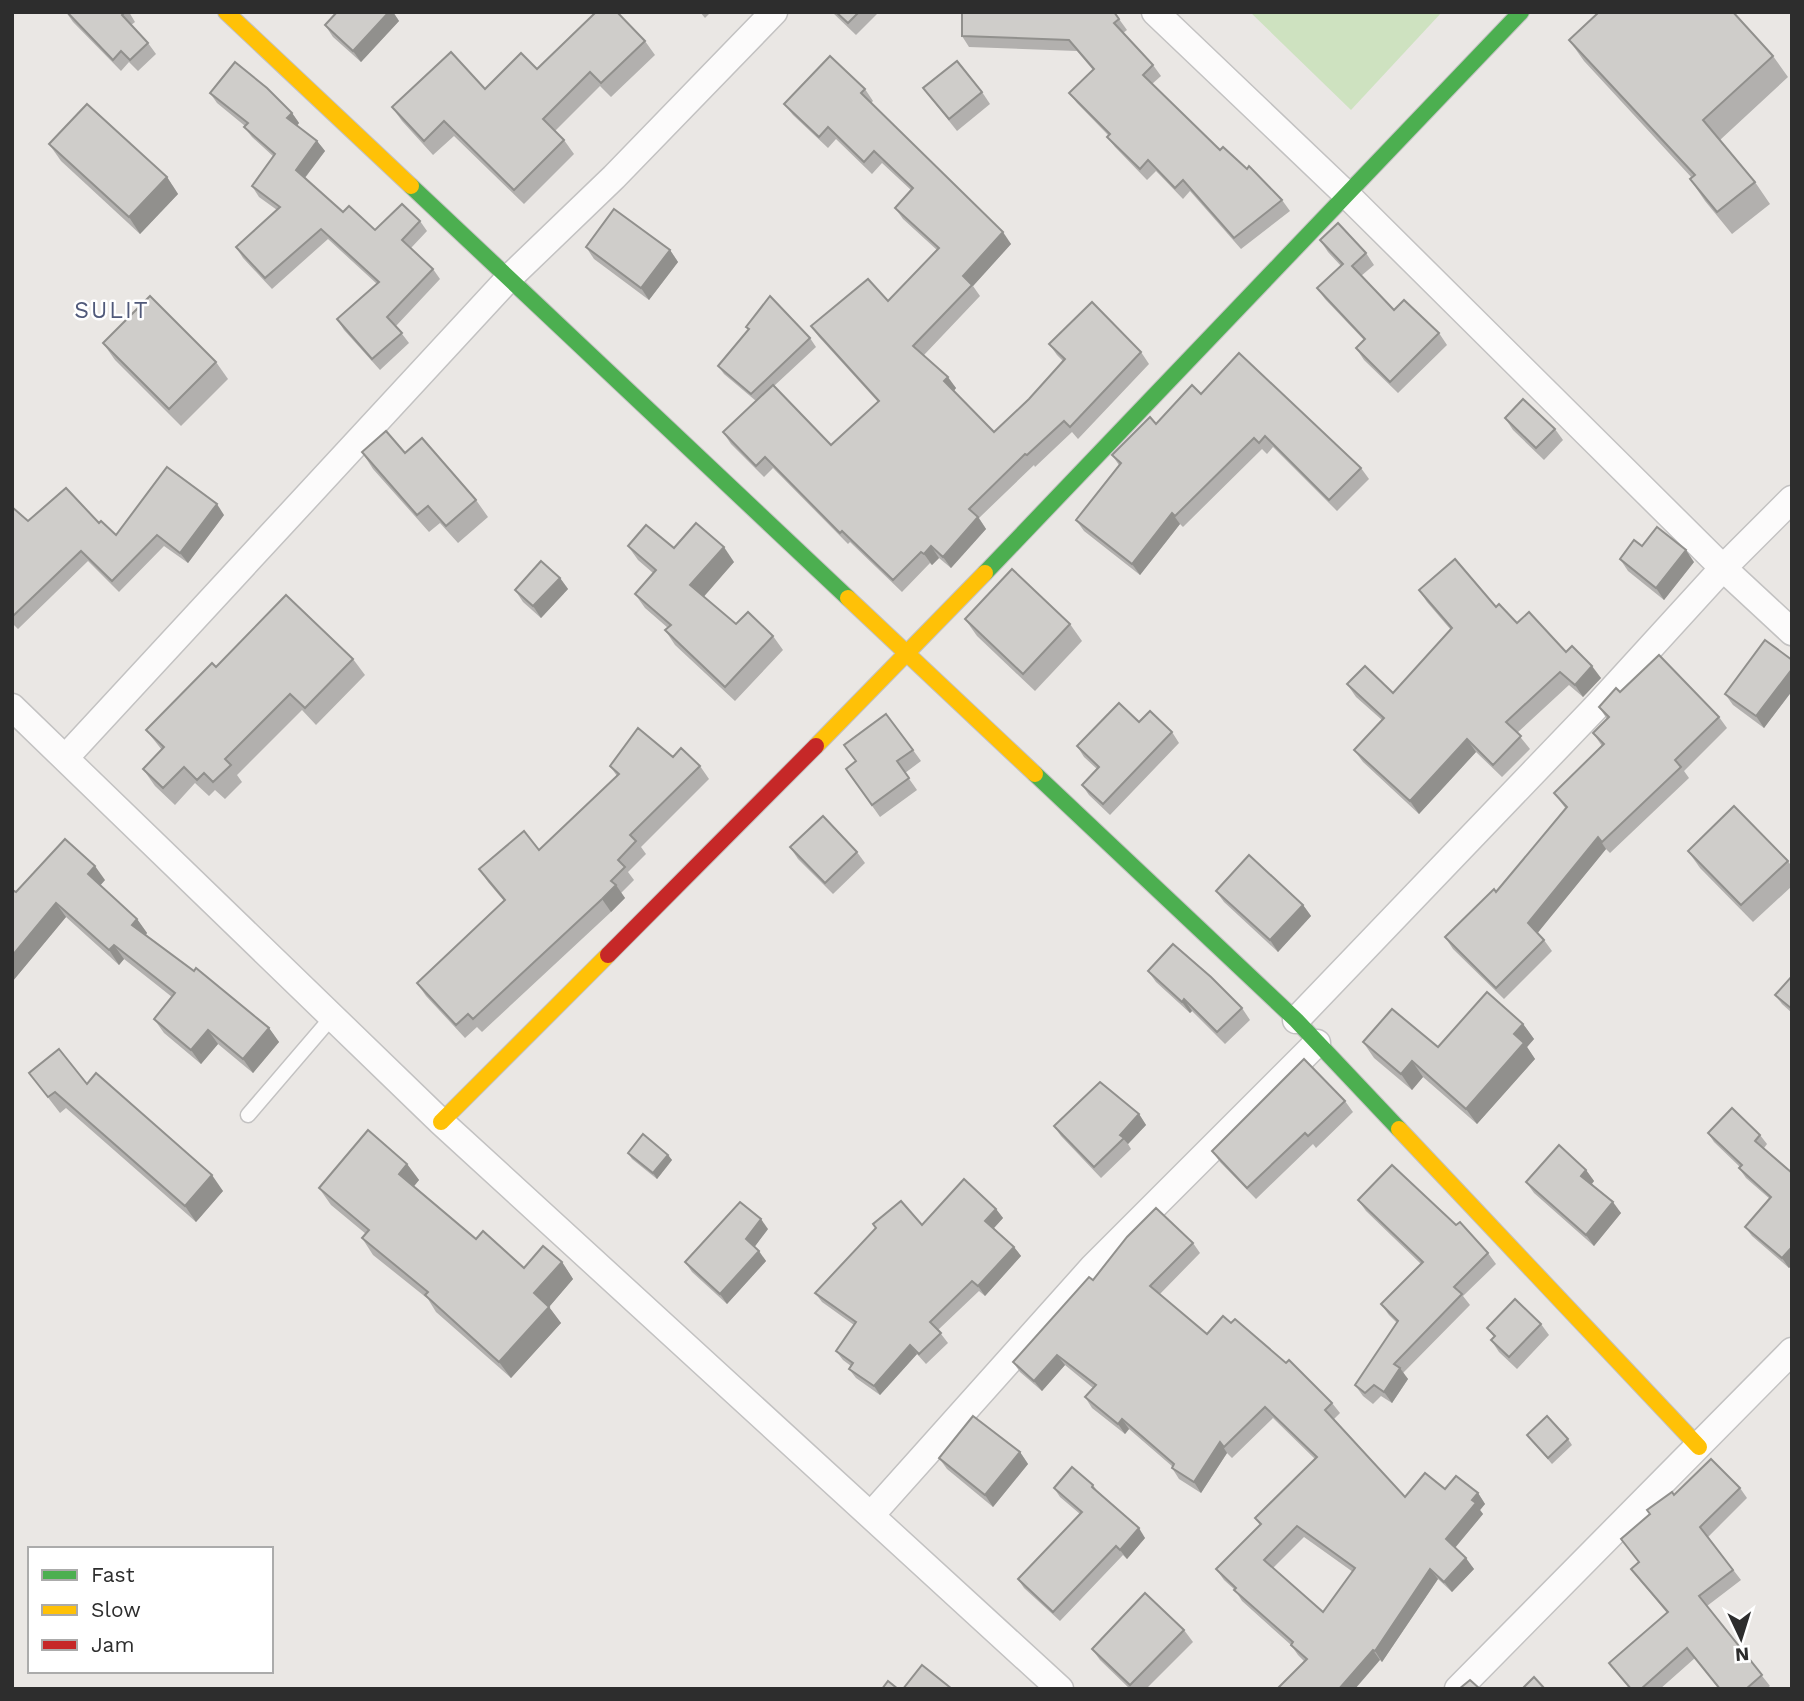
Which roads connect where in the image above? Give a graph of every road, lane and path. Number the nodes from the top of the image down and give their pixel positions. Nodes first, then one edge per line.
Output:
1 (226, 12) edge
2 (774, 12) edge
3 (1155, 12) edge
4 (1521, 12) edge
5 (1348, 196) junction
6 (509, 278) junction
7 (1792, 499) edge
8 (1723, 568) junction
9 (1792, 632) edge
10 (909, 653) junction
11 (12, 707) edge
12 (66, 757) junction
13 (332, 1017) junction
14 (1296, 1020) junction
15 (1317, 1043) junction
16 (248, 1115) dead end
17 (441, 1122) junction
18 (1792, 1351) edge
19 (1699, 1447) junction
20 (872, 1514) junction
21 (1060, 1689) edge
22 (1458, 1689) edge

1 - 6 street
2 - 6 street
3 - 5 street
4 - 5 street
5 - 8 street
5 - 10 street
6 - 10 street
6 - 12 street
7 - 8 street
8 - 9 street
8 - 14 street
10 - 14 street
10 - 17 street
11 - 12 street
12 - 13 street
13 - 16 lane
13 - 17 street
14 - 15 street
15 - 19 street
15 - 20 street
17 - 20 street
18 - 19 street
19 - 22 street
20 - 21 street

